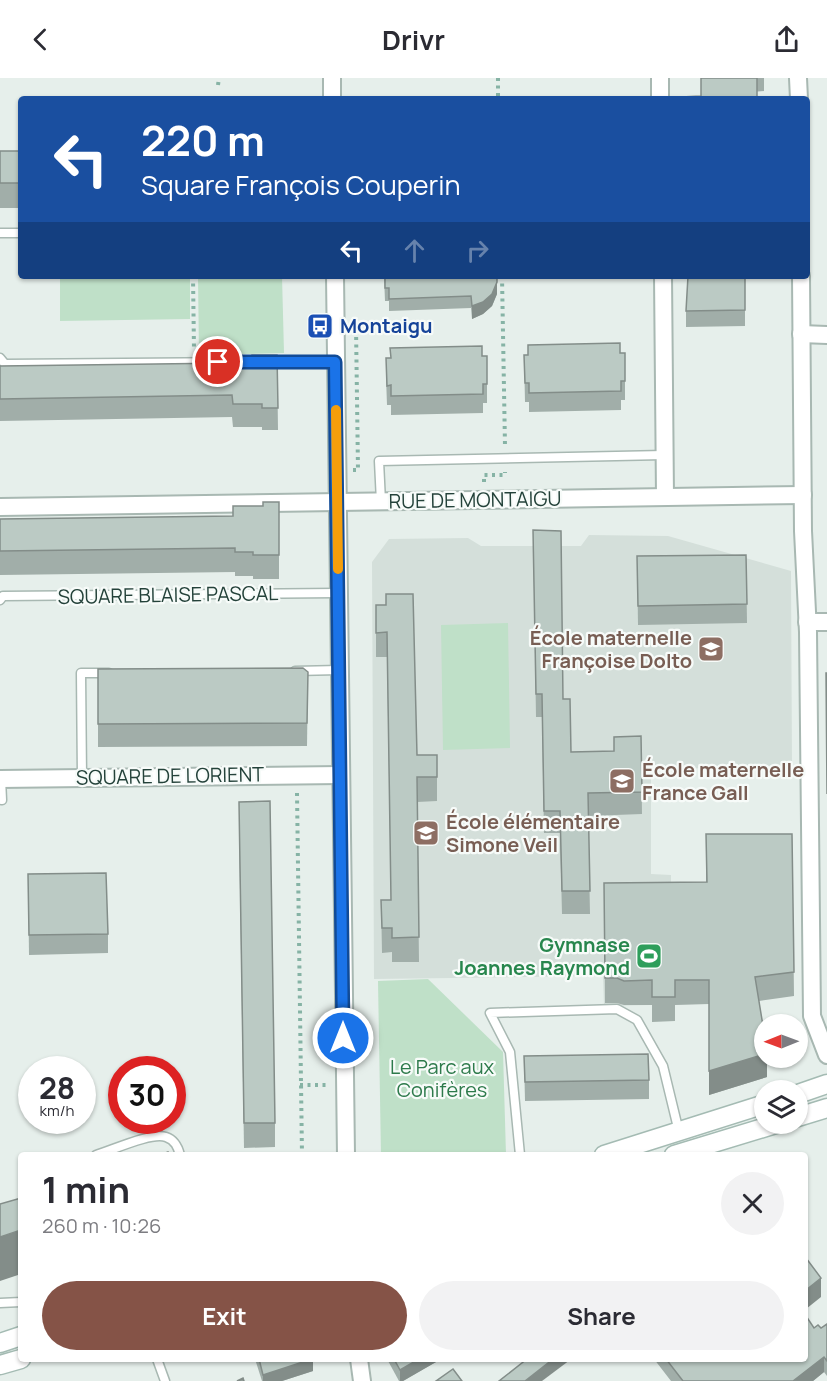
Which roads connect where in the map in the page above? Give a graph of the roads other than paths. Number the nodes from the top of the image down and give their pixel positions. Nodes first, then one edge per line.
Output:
1 (332, 78) edge
2 (660, 78) edge
3 (798, 78) edge
4 (332, 96) edge
5 (660, 96) edge
6 (799, 96) edge
7 (0, 233) edge
8 (18, 233) edge
9 (335, 279) edge
10 (663, 279) edge
11 (801, 279) edge
12 (801, 334) junction
13 (827, 335) edge
14 (0, 358) edge
15 (335, 362) junction
16 (664, 455) junction
17 (803, 495) junction
18 (665, 498) junction
19 (338, 502) junction
20 (381, 502) junction
21 (0, 507) edge
22 (338, 593) junction
23 (0, 600) edge
24 (807, 622) junction
25 (827, 622) edge
26 (339, 670) junction
27 (291, 671) edge
28 (116, 673) edge
29 (341, 775) junction
30 (82, 778) junction
31 (1, 779) edge
32 (2, 800) dead end
33 (827, 1055) edge
34 (827, 1084) edge
35 (808, 1091) edge
36 (754, 1108) edge
37 (827, 1108) edge
38 (808, 1114) edge
39 (754, 1131) edge
40 (679, 1132) junction
41 (105, 1152) edge
42 (179, 1152) edge
43 (346, 1152) edge
44 (520, 1152) edge
45 (614, 1152) edge
46 (684, 1152) edge
47 (18, 1302) edge
48 (0, 1303) edge
49 (18, 1337) edge
50 (0, 1343) edge
51 (18, 1360) edge
52 (158, 1362) edge
53 (359, 1362) edge
54 (0, 1365) edge
55 (165, 1381) edge
56 (362, 1381) edge

1 - 4 street
2 - 5 street
3 - 6 street
7 - 8 lane
9 - 15 street
10 - 16 street
11 - 12 street
12 - 13 street
12 - 17 street
14 - 15 lane
15 - 19 street
16 - 18 street
16 - 20 lane
17 - 18 street, RUE DE MONTAIGU
17 - 24 street
18 - 20 street, RUE DE MONTAIGU
19 - 20 street, RUE DE MONTAIGU
19 - 21 street, RUE DE MONTAIGU
19 - 22 street
22 - 23 lane, SQUARE BLAISE PASCAL
22 - 26 street
24 - 25 street
24 - 33 street
26 - 27 lane
26 - 29 street
28 - 30 lane
29 - 30 street, SQUARE DE LORIENT
29 - 43 street
30 - 31 street, SQUARE DE LORIENT
31 - 32 lane
34 - 35 main road
36 - 40 main road
37 - 38 main road
39 - 46 main road
40 - 44 lane
40 - 45 main road
41 - 42 lane
47 - 48 lane
49 - 50 main road
51 - 54 main road
52 - 55 lane
53 - 56 street

